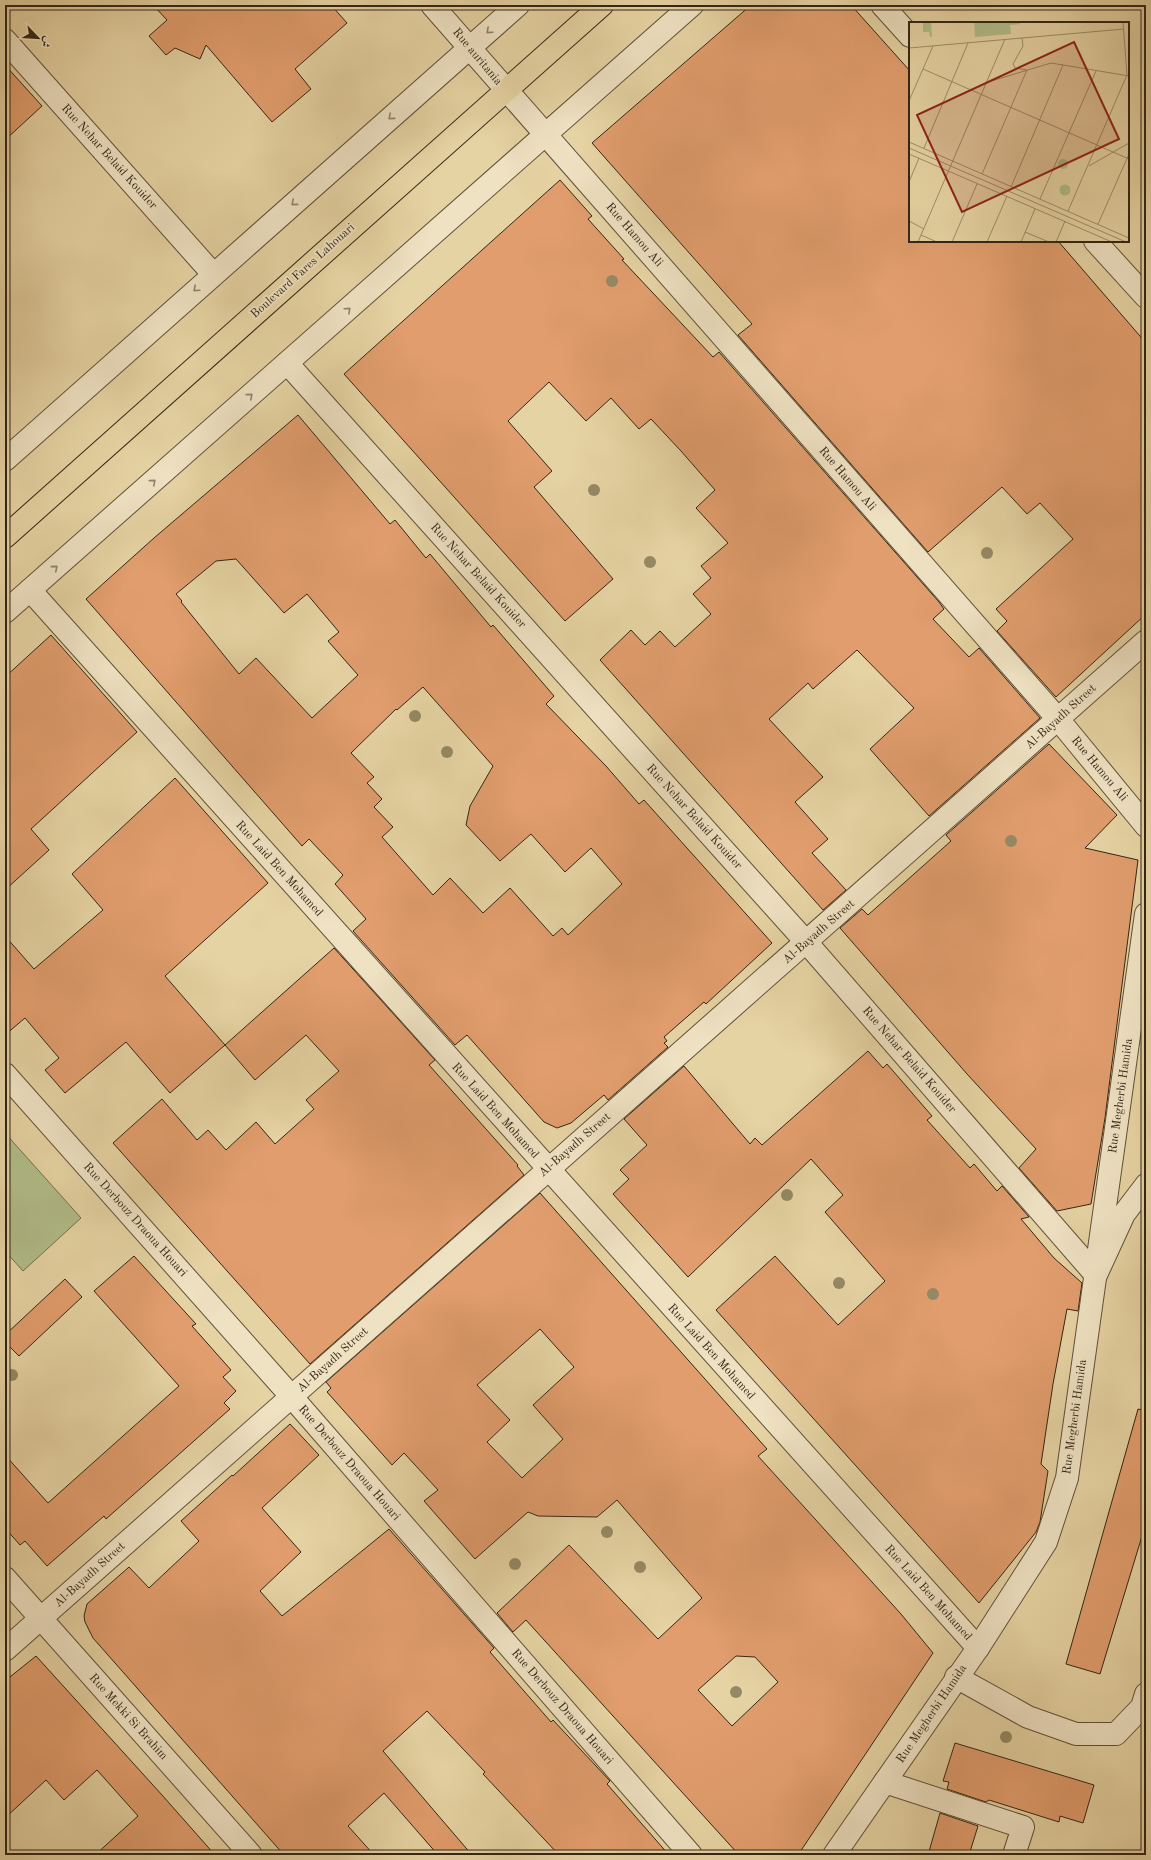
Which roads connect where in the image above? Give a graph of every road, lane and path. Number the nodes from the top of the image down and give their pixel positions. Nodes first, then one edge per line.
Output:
1 (432, 5) edge
2 (518, 5) edge
3 (602, 5) edge
4 (692, 5) edge
5 (882, 5) edge
6 (909, 35) edge
7 (5, 40) edge
8 (470, 48) junction
9 (505, 91) junction
10 (545, 134) junction
11 (1096, 242) edge
12 (213, 274) junction
13 (1146, 297) edge
14 (287, 363) junction
15 (5, 460) edge
16 (5, 537) edge
17 (30, 590) junction
18 (5, 612) edge
19 (1146, 641) edge
20 (1058, 719) junction
21 (1146, 826) edge
22 (1146, 914) edge
23 (807, 942) junction
24 (5, 1074) edge
25 (548, 1170) junction
26 (1146, 1185) edge
27 (1096, 1275) junction
28 (292, 1396) junction
29 (5, 1578) edge
30 (40, 1619) junction
31 (978, 1648) junction
32 (5, 1650) edge
33 (956, 1677) junction
34 (1146, 1694) edge
35 (885, 1782) junction
36 (251, 1855) edge
37 (691, 1855) edge
38 (834, 1855) edge
39 (1014, 1855) edge

1 - 8 street, Rue auritania
2 -> 8 street
3 - 9 main road, Boulevard Fares Lahouari
4 - 10 street
5 - 6 street
7 - 12 street, Rue Nehar Belaid Kouider
8 - 9 street, Rue auritania
8 -> 12 street
9 - 10 street, Rue auritania
9 - 16 main road, Boulevard Fares Lahouari
14 -> 10 street
10 - 20 street, Rue Hamou Ali
11 - 13 street
12 -> 15 street
17 -> 14 street
14 - 23 street, Rue Nehar Belaid Kouider
17 - 18 street
17 - 25 street, Rue Laid Ben Mohamed
19 - 20 street, Al-Bayadh Street
20 - 21 street, Rue Hamou Ali
20 - 23 street, Al-Bayadh Street
22 - 27 street, Rue Megherbi Hamida
23 - 25 street, Al-Bayadh Street
23 - 27 street, Rue Nehar Belaid Kouider
24 - 28 street, Rue Derbouz Draoua Houari
25 - 28 street, Al-Bayadh Street
25 - 31 street, Rue Laid Ben Mohamed
26 - 27 street
27 - 31 street, Rue Megherbi Hamida
28 - 30 street, Al-Bayadh Street
28 - 37 street, Rue Derbouz Draoua Houari
29 - 30 street, Rue Mekki Si Brahim
30 - 32 street, Al-Bayadh Street
30 - 36 street, Rue Mekki Si Brahim
31 - 33 street, Rue Megherbi Hamida
33 - 34 street
33 - 35 street, Rue Megherbi Hamida
35 - 38 street, Rue Megherbi Hamida
35 - 39 street

